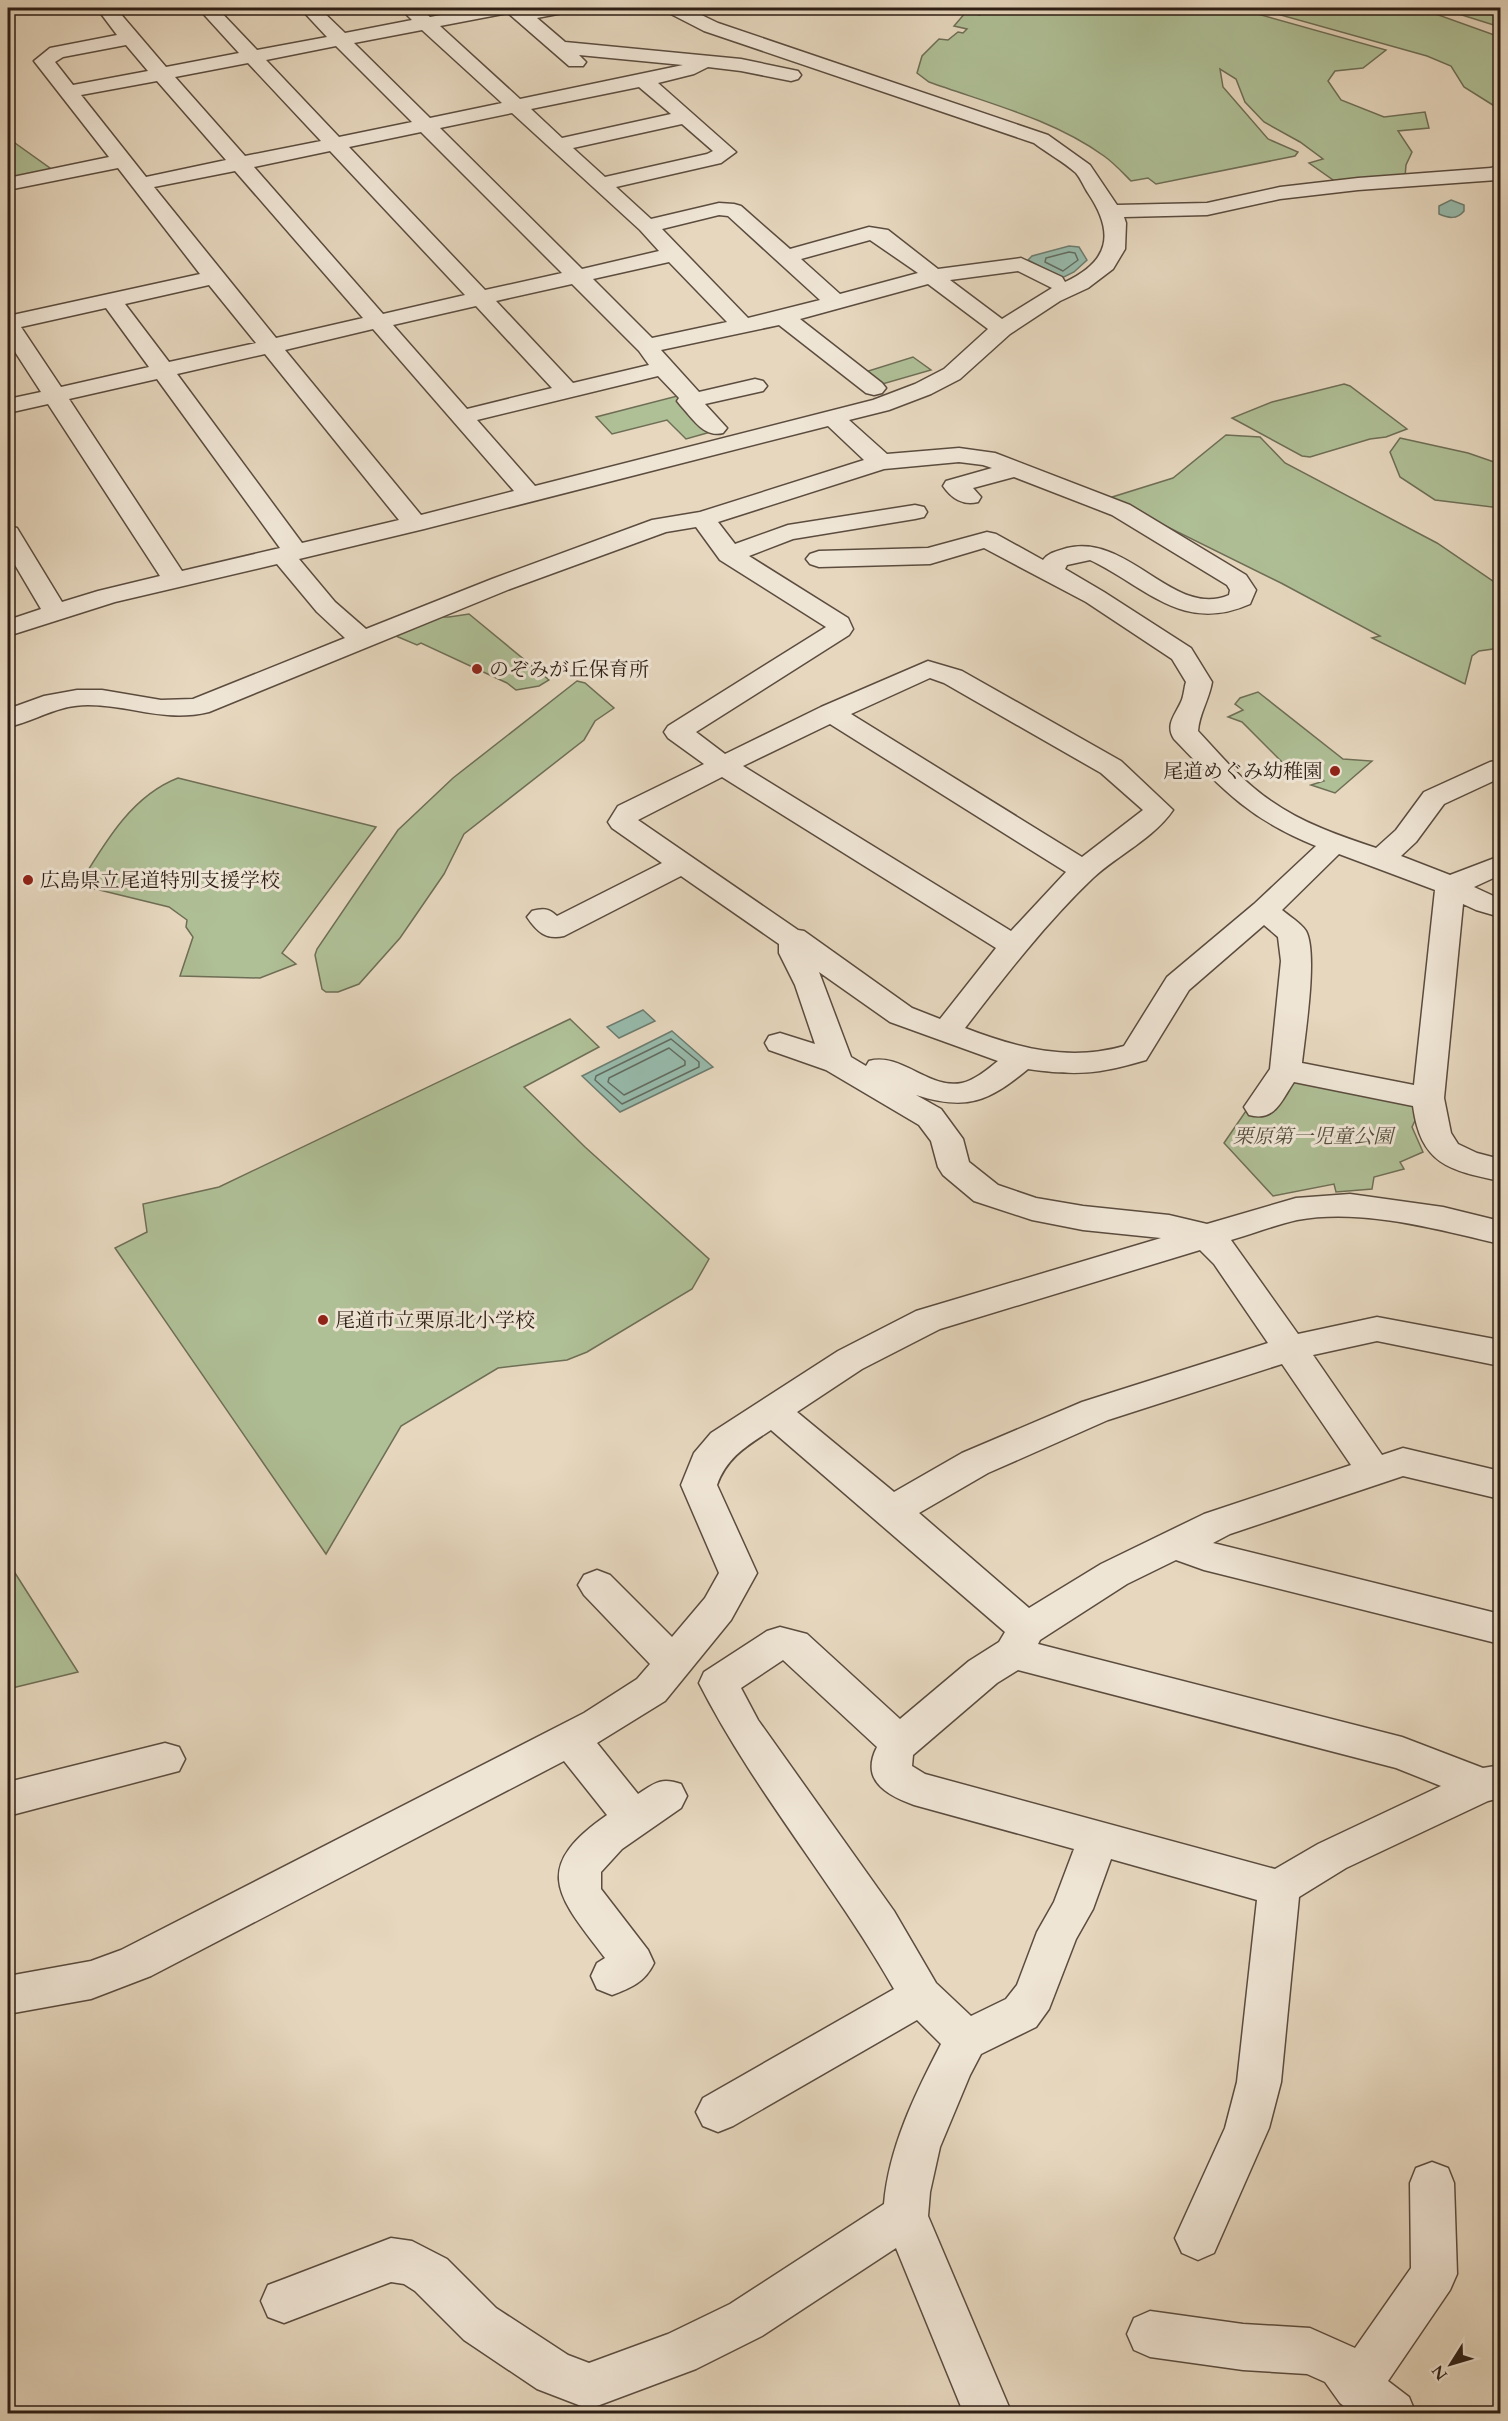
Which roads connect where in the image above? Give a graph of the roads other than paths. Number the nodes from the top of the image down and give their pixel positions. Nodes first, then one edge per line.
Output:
1 (113, 8) edge
2 (207, 8) edge
3 (309, 8) edge
4 (409, 8) edge
5 (505, 8) edge
6 (561, 8) edge
7 (674, 8) edge
8 (518, 11) edge
9 (425, 23) junction
10 (130, 38) junction
11 (340, 39) junction
12 (560, 48) junction
13 (253, 56) junction
14 (704, 62) junction
15 (162, 74) junction
16 (791, 75) dead end
17 (643, 80) junction
18 (606, 88) junction
19 (68, 92) junction
20 (516, 106) junction
21 (685, 117) junction
22 (427, 125) junction
23 (337, 143) junction
24 (557, 145) junction
25 (122, 161) junction
26 (240, 164) junction
27 (1500, 170) edge
28 (8, 184) edge
29 (140, 184) junction
30 (600, 184) junction
31 (1111, 211) junction
32 (647, 226) junction
33 (674, 254) junction
34 (786, 257) junction
35 (214, 276) junction
36 (578, 276) junction
37 (931, 276) junction
38 (1054, 282) dead end
39 (480, 298) junction
40 (111, 300) junction
41 (839, 302) junction
42 (783, 317) junction
43 (866, 318) dead end
44 (379, 321) junction
45 (8, 323) edge
46 (742, 324) junction
47 (1002, 329) junction
48 (272, 346) junction
49 (647, 346) junction
50 (663, 368) junction
51 (162, 371) junction
52 (755, 386) dead end
53 (874, 387) dead end
54 (568, 391) junction
55 (52, 395) junction
56 (689, 401) junction
57 (8, 406) edge
58 (462, 417) junction
59 (833, 418) junction
60 (715, 428) dead end
61 (881, 462) junction
62 (1016, 469) junction
63 (530, 495) junction
64 (969, 497) dead end
65 (915, 512) dead end
66 (703, 519) junction
67 (415, 524) junction
68 (8, 533) edge
69 (289, 553) junction
70 (729, 555) junction
71 (819, 559) dead end
72 (1051, 572) junction
73 (175, 580) junction
74 (55, 611) junction
75 (8, 628) edge
76 (363, 640) junction
77 (831, 713) junction
78 (8, 719) edge
79 (722, 765) junction
80 (1500, 768) edge
81 (1334, 844) junction
82 (1381, 859) junction
83 (683, 864) junction
84 (1500, 865) edge
85 (1084, 871) junction
86 (1450, 886) junction
87 (1500, 908) edge
88 (1264, 910) junction
89 (542, 917) dead end
90 (793, 938) junction
91 (1014, 946) junction
92 (946, 1032) junction
93 (780, 1043) dead end
94 (1022, 1058) junction
95 (836, 1060) junction
96 (1286, 1070) junction
97 (1428, 1098) junction
98 (1260, 1107) dead end
99 (1500, 1170) edge
100 (1500, 1232) edge
101 (1207, 1236) junction
102 (1289, 1349) junction
103 (1500, 1353) edge
104 (771, 1410) junction
105 (1374, 1472) junction
106 (1500, 1485) edge
107 (892, 1511) junction
108 (1173, 1545) junction
109 (597, 1585) dead end
110 (1500, 1629) edge
111 (1020, 1641) junction
112 (673, 1663) junction
113 (569, 1738) junction
114 (899, 1743) junction
115 (165, 1759) dead end
116 (1491, 1783) edge
117 (667, 1796) dead end
118 (8, 1799) edge
119 (634, 1819) junction
120 (1098, 1838) junction
121 (1279, 1888) junction
122 (612, 1976) dead end
123 (8, 1995) edge
124 (921, 1996) junction
125 (966, 2040) junction
126 (718, 2112) dead end
127 (1432, 2183) dead end
128 (905, 2216) junction
129 (1197, 2238) dead end
130 (284, 2301) dead end
131 (1150, 2334) dead end
132 (1357, 2385) junction
133 (988, 2414) edge
134 (1392, 2414) edge

1 - 10 street
2 - 13 street
3 - 11 street
4 - 9 street
5 - 9 street
6 - 8 street
7 - 31 street
8 - 12 street
9 - 11 street
9 - 20 street
10 - 15 street
10 - 19 street
11 - 13 street
11 - 22 street
12 - 14 street
12 - 18 street
13 - 15 street
13 - 23 street
14 - 16 street
14 - 17 street
15 - 19 street
15 - 26 street
17 - 18 street
17 - 21 street
18 - 20 street
19 - 25 street
20 - 22 street
20 - 24 street
21 - 24 street
21 - 30 street
22 - 23 street
22 - 36 street
23 - 26 street
23 - 39 street
24 - 30 street
25 - 28 street
25 - 29 street
26 - 29 street
26 - 44 street
27 - 31 street
29 - 35 street
30 - 32 street
31 - 47 street
32 - 33 street
32 - 34 street
33 - 36 street
33 - 46 street
34 - 37 street
34 - 41 street
35 - 40 street
35 - 48 street
36 - 39 street
36 - 49 street
37 - 38 street
37 - 41 street
37 - 47 street
39 - 44 street
39 - 54 street
40 - 45 street
40 - 51 street
41 - 42 street
41 - 43 street
42 - 46 street
42 - 53 street
44 - 48 street
44 - 58 street
45 - 55 street
46 - 49 street
47 - 59 street
48 - 51 street
48 - 67 street
49 - 50 street
50 - 54 street
50 - 56 street
51 - 55 street
51 - 69 street
52 - 56 street
54 - 58 street
55 - 57 street
55 - 73 street
56 - 60 street
58 - 63 street
59 - 61 street
59 - 63 street
61 - 62 street
61 - 66 street
62 - 64 street
62 - 72 street
63 - 67 street
65 - 70 street
66 - 70 street
66 - 76 street
67 - 69 street
68 - 74 street
69 - 73 street
69 - 76 street
70 - 79 street
71 - 72 street
72 - 81 street
73 - 74 street
74 - 75 street
76 - 78 street
77 - 79 street
77 - 85 street
77 - 85 street
79 - 83 street
79 - 91 street
80 - 82 street
81 - 82 street
81 - 88 street
82 - 86 street
83 - 89 street
83 - 90 street
84 - 86 street
85 - 91 street
86 - 87 street
86 - 97 street
88 - 94 street
88 - 96 street
90 - 92 street
90 - 95 street
91 - 92 street
92 - 94 street
93 - 95 street
94 - 95 street
95 - 101 street
96 - 97 street
96 - 98 street
97 - 99 street
100 - 101 street
101 - 102 street
101 - 104 street
102 - 103 street
102 - 105 street
102 - 107 street
104 - 107 street
104 - 112 street
105 - 106 street
105 - 108 street
107 - 111 street
108 - 110 street
108 - 111 street
109 - 112 street
111 - 114 street
111 - 116 street
112 - 113 street
113 - 119 street
113 - 123 street
114 - 120 street
114 - 124 street
115 - 118 street
116 - 121 street
117 - 119 street
119 - 122 street
120 - 121 street
120 - 125 street
121 - 129 street
124 - 125 street
124 - 126 street
125 - 128 street
127 - 132 street
128 - 130 street
128 - 133 street
131 - 132 street
132 - 134 street

